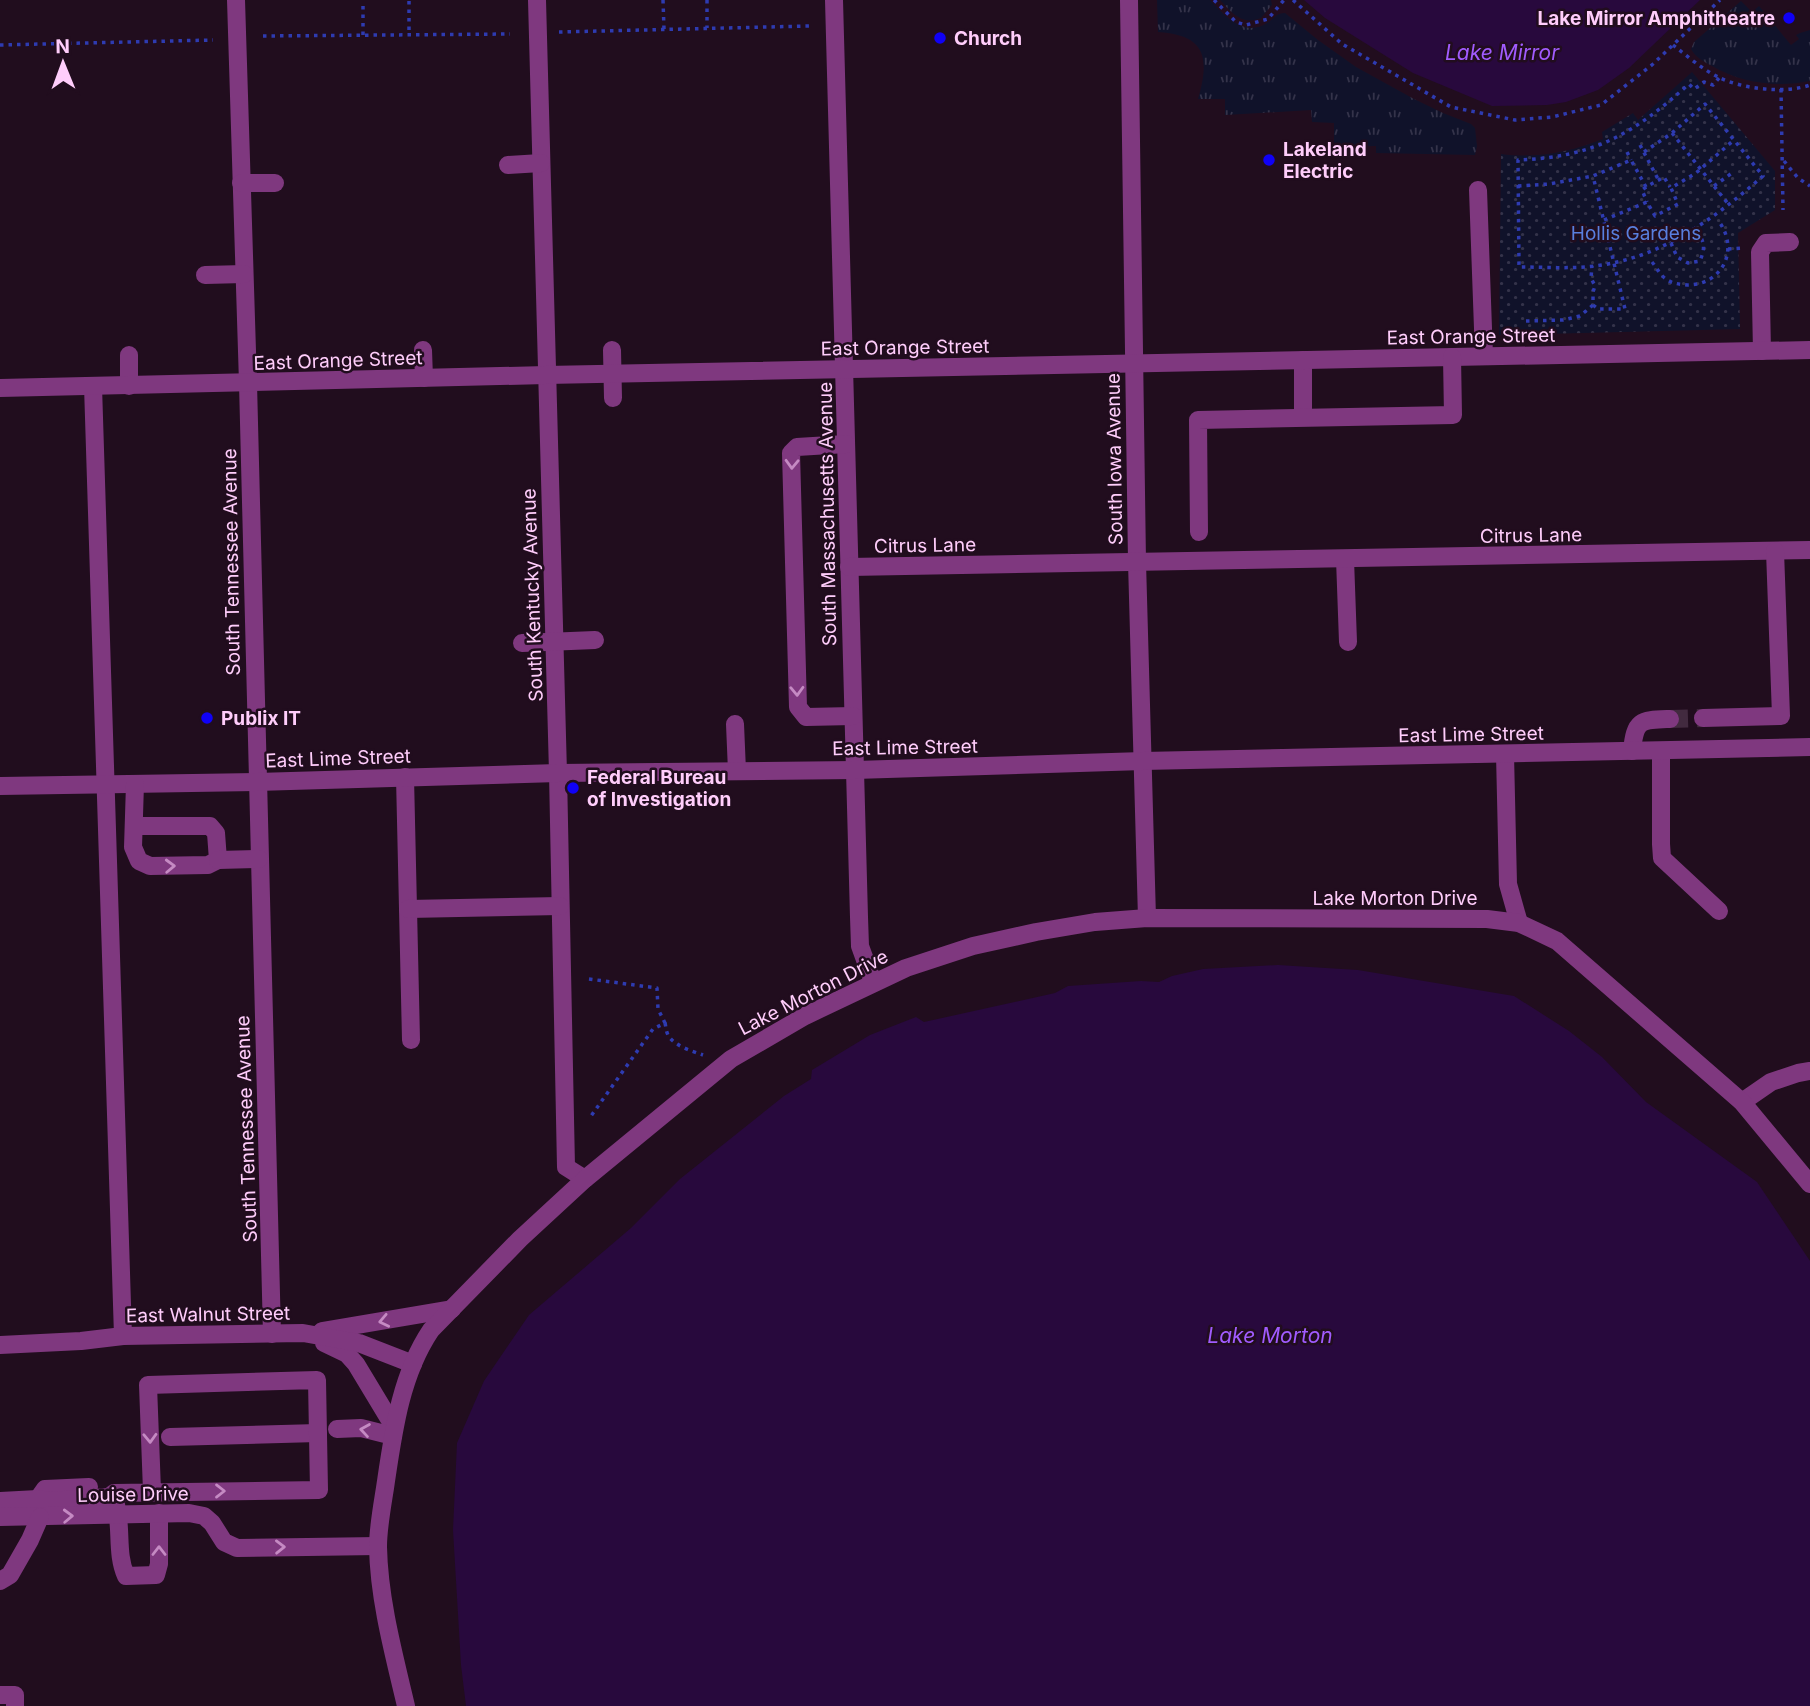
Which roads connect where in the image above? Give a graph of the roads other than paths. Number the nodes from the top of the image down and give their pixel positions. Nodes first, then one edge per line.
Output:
1 (236, 0) edge
2 (537, 0) edge
3 (834, 0) edge
4 (1129, 0) edge
5 (541, 163) junction
6 (508, 164) dead end
7 (241, 183) junction
8 (275, 183) dead end
9 (1478, 190) dead end
10 (1790, 242) dead end
11 (244, 274) junction
12 (205, 275) dead end
13 (423, 350) dead end
14 (612, 350) dead end
15 (1810, 350) edge
16 (1762, 351) junction
17 (129, 355) dead end
18 (1484, 356) junction
19 (1452, 357) junction
20 (1303, 360) junction
21 (1134, 363) junction
22 (845, 370) junction
23 (615, 374) junction
24 (546, 375) junction
25 (424, 378) junction
26 (248, 383) junction
27 (93, 386) junction
28 (129, 386) junction
29 (0, 388) edge
30 (1303, 417) junction
31 (846, 444) junction
32 (1199, 532) dead end
33 (1810, 550) edge
34 (1775, 551) junction
35 (1345, 559) junction
36 (1137, 562) junction
37 (849, 567) junction
38 (595, 640) dead end
39 (1348, 642) dead end
40 (522, 643) dead end
41 (853, 716) junction
42 (1781, 716) junction
43 (1703, 718) tunnel mouth
44 (1670, 719) tunnel mouth
45 (735, 724) dead end
46 (1810, 747) edge
47 (1784, 748) junction
48 (1632, 751) junction
49 (1661, 751) junction
50 (1505, 754) junction
51 (1143, 761) junction
52 (855, 770) junction
53 (737, 771) junction
54 (558, 773) junction
55 (405, 778) junction
56 (257, 782) junction
57 (135, 783) junction
58 (105, 784) junction
59 (0, 786) edge
60 (134, 827) junction
61 (259, 859) junction
62 (218, 860) junction
63 (560, 906) junction
64 (408, 909) junction
65 (1720, 911) dead end
66 (1147, 918) junction
67 (1519, 923) junction
68 (873, 982) junction
69 (411, 1040) dead end
70 (1810, 1071) edge
71 (1742, 1102) junction
72 (585, 1179) junction
73 (1810, 1184) edge
74 (452, 1309) junction
75 (272, 1334) junction
76 (305, 1334) junction
77 (123, 1336) junction
78 (0, 1345) edge
79 (413, 1364) junction
80 (337, 1429) dead end
81 (393, 1432) junction
82 (318, 1433) junction
83 (170, 1437) dead end
84 (152, 1491) junction
85 (114, 1493) junction
86 (0, 1501) edge
87 (39, 1508) junction
88 (159, 1513) junction
89 (119, 1514) junction
90 (0, 1517) edge
91 (378, 1546) junction
92 (0, 1581) edge
93 (0, 1695) edge
94 (15, 1706) edge
95 (406, 1706) edge

1 - 7 street, South Tennessee Avenue
2 - 5 street, South Kentucky Avenue
3 - 22 street, South Massachusetts Avenue
4 - 21 street, South Iowa Avenue
5 - 6 street
5 - 24 street, South Kentucky Avenue
7 - 8 street
7 - 11 street, South Tennessee Avenue
9 - 18 street
10 - 16 street
11 - 12 street
11 - 26 street, South Tennessee Avenue
13 - 25 street
14 - 23 street
15 - 16 street, East Orange Street
16 - 18 street, East Orange Street
17 - 28 street
18 - 19 street, East Orange Street
19 - 20 street, East Orange Street
19 - 30 street
20 - 21 street, East Orange Street
20 - 30 street
21 - 22 street, East Orange Street
21 - 36 street, South Iowa Avenue
22 - 23 street, East Orange Street
22 - 31 street, South Massachusetts Avenue
23 - 24 street, East Orange Street
24 - 25 street, East Orange Street
24 - 54 street, South Kentucky Avenue
25 - 26 street, East Orange Street
26 - 28 street, East Orange Street
26 - 56 street, South Tennessee Avenue
27 - 28 street, East Orange Street
27 - 29 street, East Orange Street
27 - 58 street
30 - 32 street
31 - 37 street, South Massachusetts Avenue
31 -> 41 street
33 - 34 street, Citrus Lane
34 - 35 street, Citrus Lane
34 - 42 street
35 - 36 street, Citrus Lane
35 - 39 street
36 - 37 street, Citrus Lane
36 - 51 street, South Iowa Avenue
37 - 41 street, South Massachusetts Avenue
38 - 40 street
41 - 52 street, South Massachusetts Avenue
42 - 43 street
42 - 47 street
44 - 48 street
45 - 53 street
46 - 47 street, East Lime Street
47 - 49 street, East Lime Street
48 - 49 street, East Lime Street
48 - 50 street, East Lime Street
49 - 65 street
50 - 51 street, East Lime Street
50 - 67 street
51 - 52 street, East Lime Street
51 - 66 street, South Iowa Avenue
52 - 53 street, East Lime Street
52 - 68 street, South Massachusetts Avenue
53 - 54 street, East Lime Street
54 - 55 street, East Lime Street
54 - 63 street, South Kentucky Avenue
55 - 56 street, East Lime Street
55 - 64 street
56 - 57 street, East Lime Street
56 - 61 street, South Tennessee Avenue
57 - 58 street, East Lime Street
57 - 60 street
58 - 59 street, East Lime Street
58 - 77 street
60 - 62 street
60 -> 62 street
61 - 62 street
61 - 75 street, South Tennessee Avenue
63 - 64 street
63 - 72 street, South Kentucky Avenue
64 - 69 street
66 - 67 street, Lake Morton Drive
66 - 68 street, Lake Morton Drive
67 - 71 street, Lake Morton Drive
68 - 72 street, Lake Morton Drive
70 - 71 street
71 - 73 street, Lake Morton Drive
72 - 74 street, Lake Morton Drive
74 -> 76 street
74 - 79 street, Lake Morton Drive
75 - 76 street, East Walnut Street
75 - 77 street, East Walnut Street
76 - 79 street, East Walnut Street
76 - 81 street
77 - 78 street, East Walnut Street
79 - 81 street, Lake Morton Drive
81 -> 80 street
81 - 91 street, Lake Morton Drive
82 - 83 street
84 -> 82 street
82 -> 84 street
84 - 85 street
85 - 87 street
85 - 89 street
86 - 87 street
87 -> 89 street, Louise Drive
87 - 90 street, Louise Drive
87 - 92 street
88 - 89 street, Louise Drive
89 -> 88 street
88 -> 91 street, Louise Drive
91 - 95 street, Lake Morton Drive
93 - 94 street

